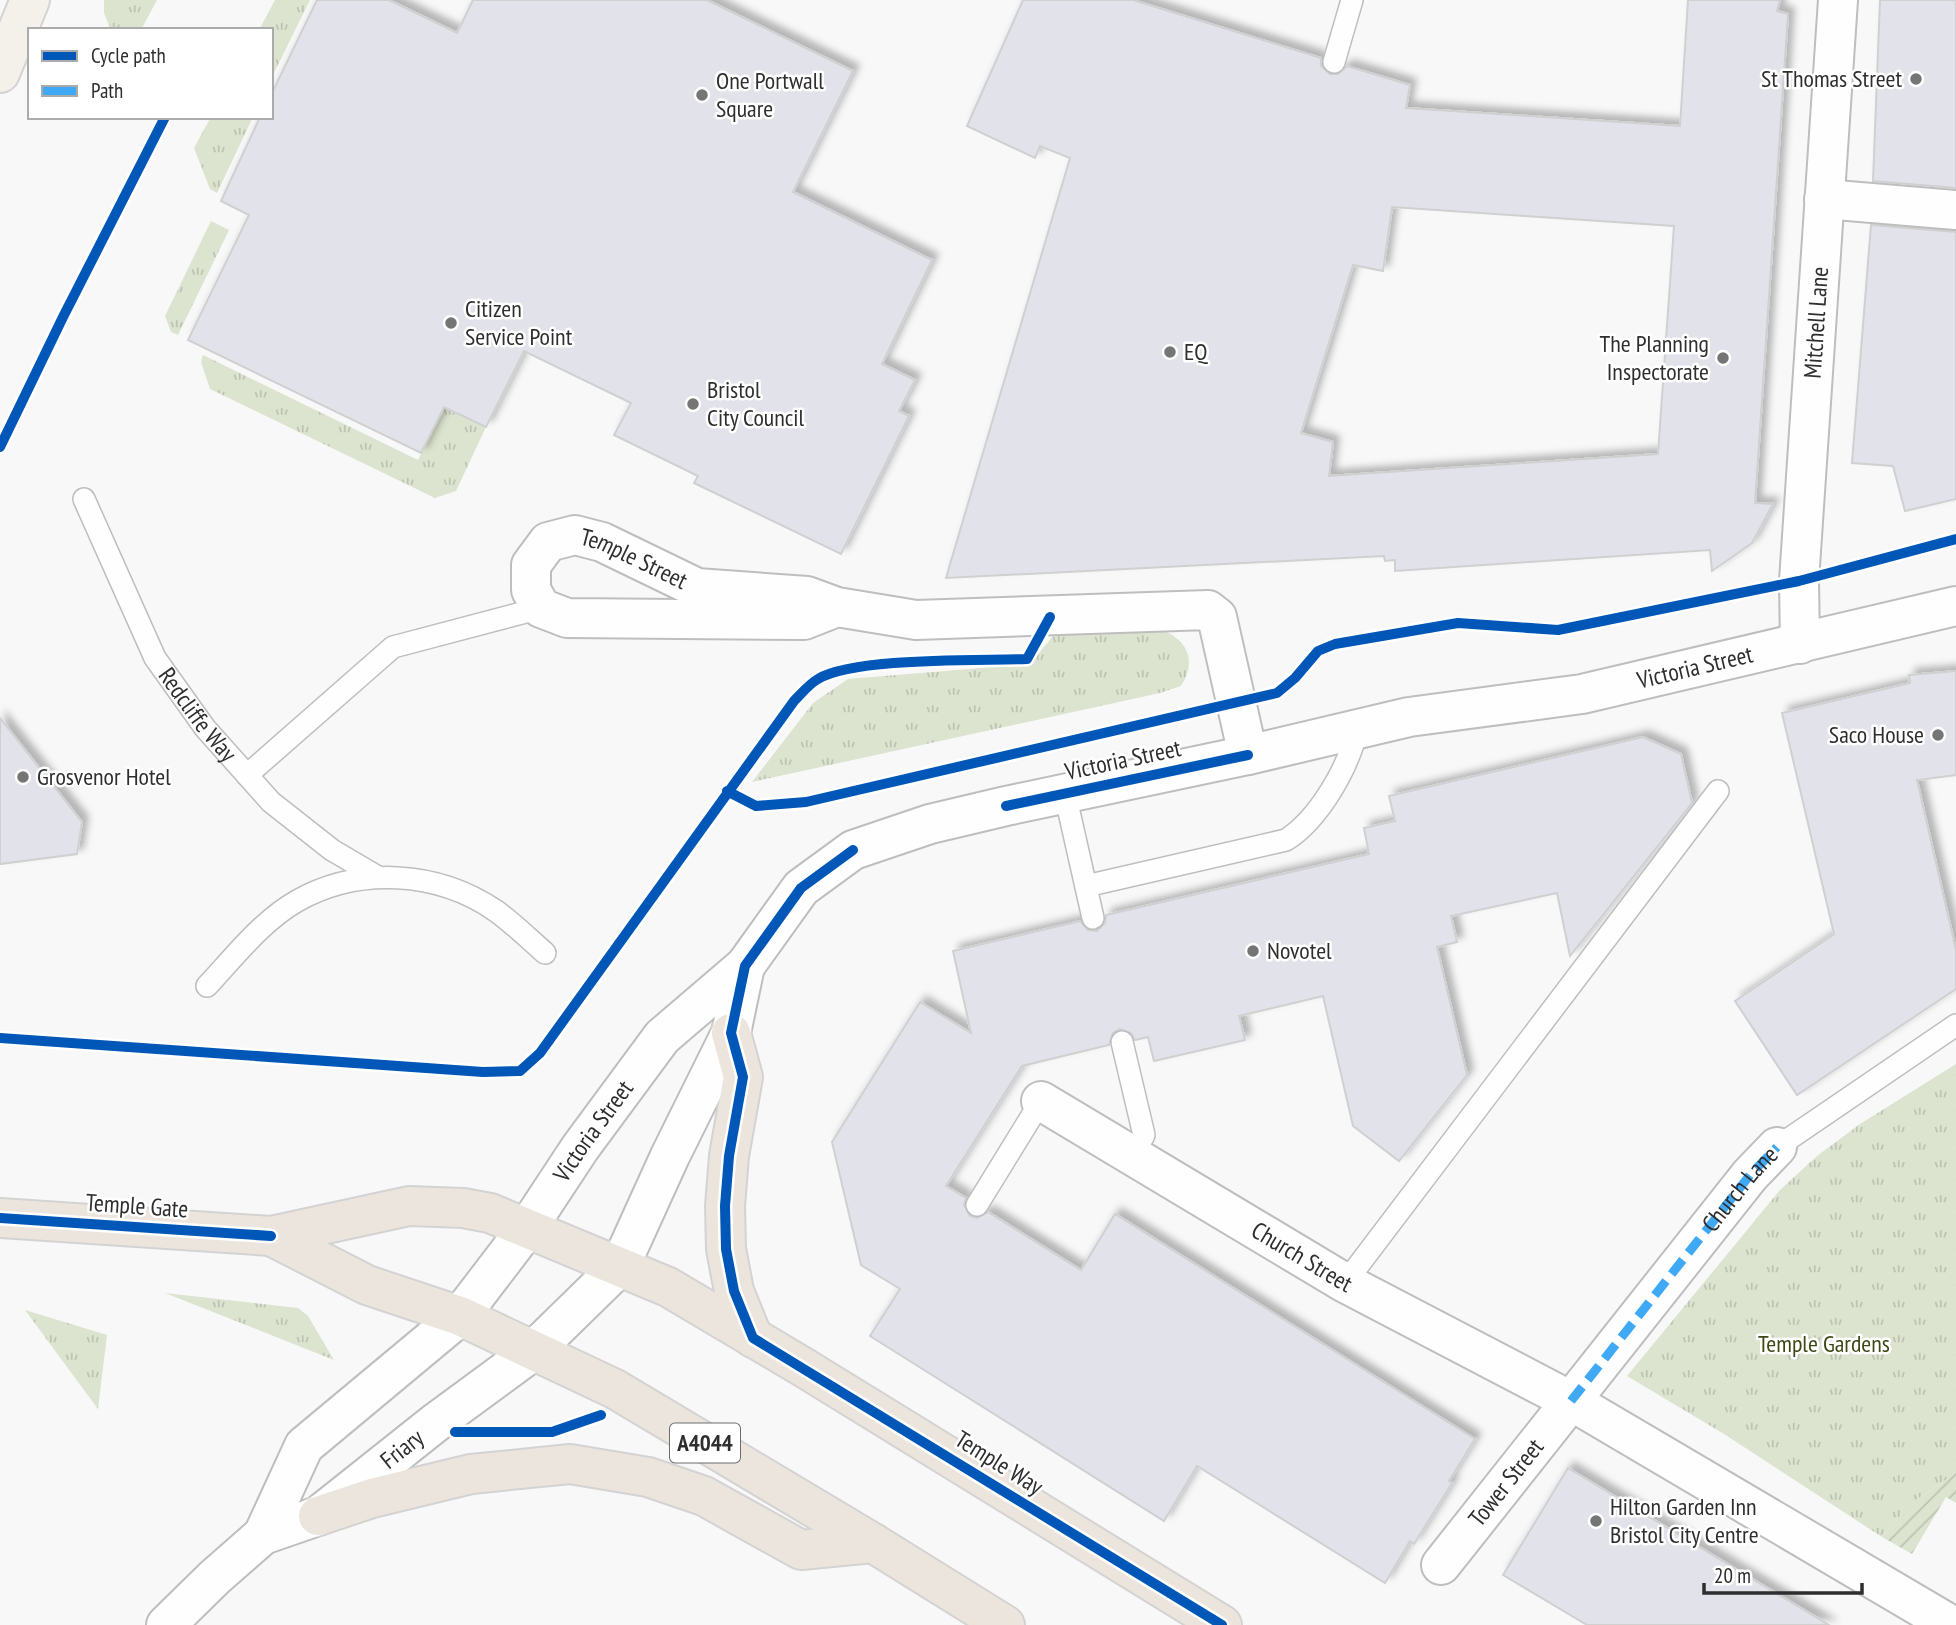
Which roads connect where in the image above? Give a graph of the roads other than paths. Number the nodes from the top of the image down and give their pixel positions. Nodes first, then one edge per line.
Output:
1 (30, 0) edge
2 (1352, 0) edge
3 (1838, 0) edge
4 (1334, 62) dead end
5 (0, 73) edge
6 (1824, 199) junction
7 (1956, 210) edge
8 (84, 499) dead end
9 (1956, 606) edge
10 (837, 607) junction
11 (541, 608) junction
12 (1800, 644) junction
13 (1357, 729) junction
14 (1248, 755) junction
15 (247, 775) junction
16 (1718, 792) dead end
17 (1065, 794) junction
18 (378, 877) junction
19 (1086, 886) junction
20 (1093, 918) dead end
21 (545, 953) dead end
22 (745, 966) junction
23 (207, 986) dead end
24 (1956, 1025) edge
25 (731, 1033) junction
26 (1122, 1042) dead end
27 (1041, 1101) joint
28 (1777, 1147) joint
29 (1132, 1156) junction
30 (977, 1205) dead end
31 (0, 1218) edge
32 (528, 1227) junction
33 (271, 1236) junction
34 (620, 1266) junction
35 (1345, 1283) junction
36 (460, 1316) junction
37 (753, 1338) junction
38 (533, 1351) junction
39 (1571, 1401) junction
40 (318, 1516) junction
41 (262, 1535) junction
42 (873, 1543) junction
43 (1441, 1564) dead end
44 (166, 1625) edge
45 (1005, 1625) edge
46 (1223, 1625) edge
47 (1951, 1625) edge

1 - 5 main road
2 - 4 lane
3 - 6 street, Mitchell Lane
6 - 7 street
6 - 12 street, Mitchell Lane
8 - 15 lane, Redcliffe Way
9 - 12 street, Victoria Street
10 - 11 street, Temple Street
10 - 11 street, Temple Street
10 - 14 street, Temple Street
11 - 15 lane
12 - 13 street, Victoria Street
13 - 14 street, Victoria Street
13 - 19 lane
14 - 17 street, Victoria Street
15 - 18 lane, Redcliffe Way
16 - 35 lane
17 - 19 lane
17 - 22 street, Victoria Street
18 - 21 lane
18 - 23 lane
19 - 20 lane
22 - 25 street, Victoria Street
22 - 32 street, Victoria Street
24 - 28 lane, Church Lane
25 - 34 street, Victoria Street
25 - 37 highway
26 - 29 lane
27 - 29 street, Church Street
27 - 30 lane
28 - 39 street, Church Lane
29 - 35 street, Church Street
31 - 33 highway, Temple Gate / A4044
32 - 33 highway, Temple Gate / A4044
32 - 34 highway, Temple Way / A4044
32 - 36 street, Victoria Street
33 - 36 highway, Temple Gate / A4044
34 - 37 highway, Temple Way / A4044
34 - 38 street, Victoria Street
35 - 39 street, Church Street
36 - 38 highway, A4044
36 - 41 street, Friary
37 - 46 highway, Temple Way / A4044
38 - 40 street, Friary
38 - 42 highway, A4044
39 - 43 street, Tower Street
39 - 47 street, Church Street
40 - 41 street, Friary
40 - 42 highway
41 - 44 street, Friary
42 - 45 highway, A4044

